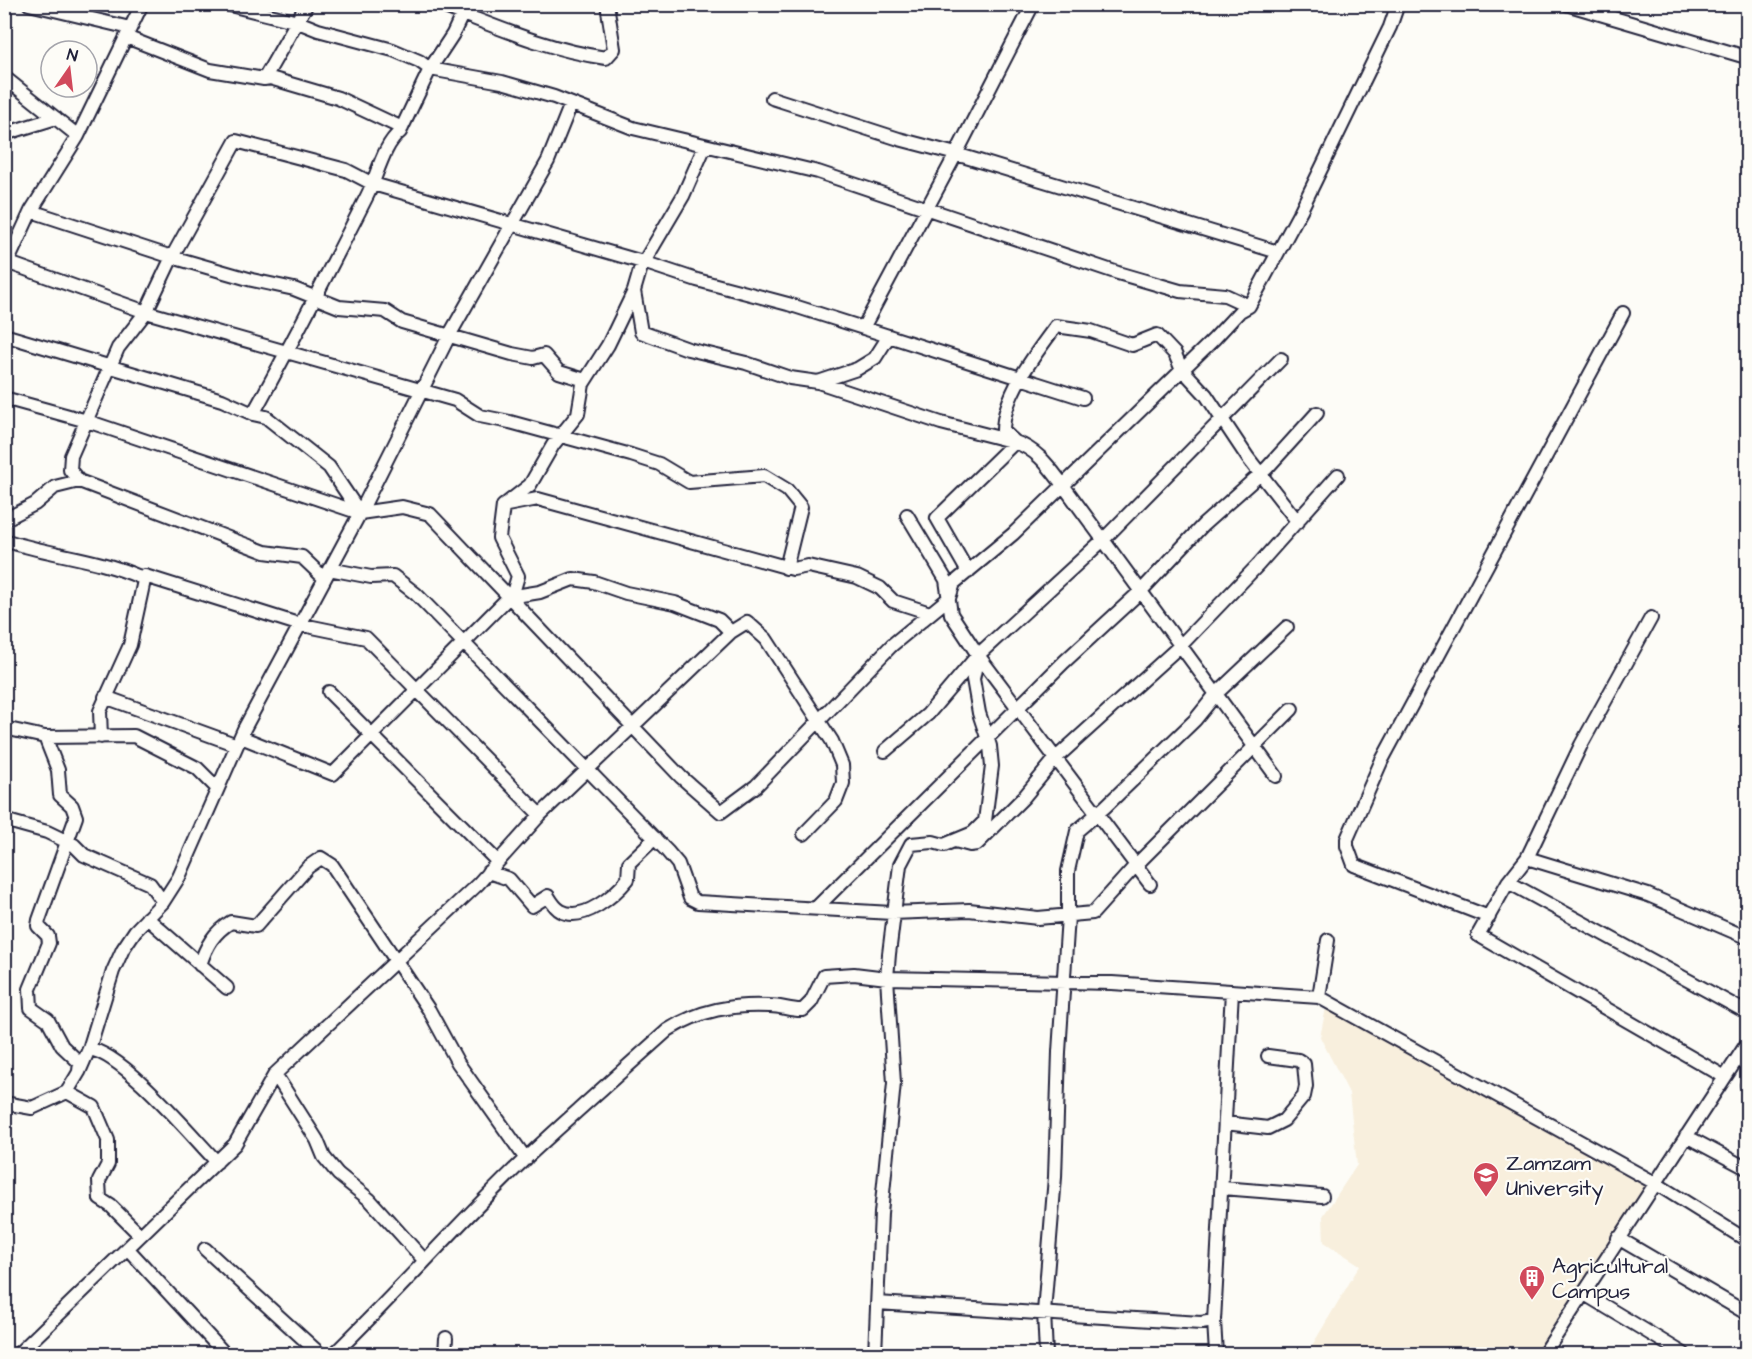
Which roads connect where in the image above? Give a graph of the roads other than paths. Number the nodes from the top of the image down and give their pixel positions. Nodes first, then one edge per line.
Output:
1 (29, 4) edge
2 (142, 4) edge
3 (226, 4) edge
4 (307, 4) edge
5 (437, 4) edge
6 (607, 4) edge
7 (1033, 4) edge
8 (1398, 4) edge
9 (1566, 4) edge
10 (1582, 7) edge
11 (465, 9) edge
12 (298, 22) junction
13 (128, 32) junction
14 (1748, 55) edge
15 (430, 69) junction
16 (4, 77) edge
17 (264, 79) junction
18 (772, 98) dead end
19 (571, 104) junction
20 (56, 118) junction
21 (402, 128) junction
22 (4, 134) edge
23 (78, 136) junction
24 (705, 146) junction
25 (956, 154) junction
26 (373, 184) junction
27 (928, 209) junction
28 (32, 211) junction
29 (514, 223) junction
30 (1278, 252) junction
31 (172, 257) junction
32 (646, 263) junction
33 (6, 268) edge
34 (634, 291) junction
35 (315, 298) junction
36 (1249, 306) junction
37 (146, 312) junction
38 (1623, 313) dead end
39 (863, 328) junction
40 (450, 334) junction
41 (4, 335) edge
42 (889, 336) junction
43 (287, 353) junction
44 (1281, 359) dead end
45 (110, 366) junction
46 (1181, 368) junction
47 (1019, 379) junction
48 (585, 380) junction
49 (818, 382) junction
50 (420, 390) junction
51 (4, 398) edge
52 (1083, 398) dead end
53 (1317, 413) dead end
54 (253, 414) junction
55 (1220, 420) junction
56 (87, 421) junction
57 (560, 436) junction
58 (1015, 442) junction
59 (1261, 473) junction
60 (1338, 475) dead end
61 (79, 481) junction
62 (1063, 485) junction
63 (503, 506) junction
64 (360, 513) junction
65 (907, 515) dead end
66 (4, 520) edge
67 (1298, 522) junction
68 (4, 540) edge
69 (1103, 540) junction
70 (786, 568) junction
71 (968, 572) junction
72 (327, 573) junction
73 (145, 576) junction
74 (1141, 591) junction
75 (509, 597) junction
76 (949, 598) junction
77 (930, 613) junction
78 (1651, 618) dead end
79 (298, 624) junction
80 (1287, 627) dead end
81 (731, 632) junction
82 (465, 644) junction
83 (1182, 644) junction
84 (978, 655) junction
85 (418, 689) junction
86 (329, 692) dead end
87 (1215, 694) junction
88 (105, 697) junction
89 (1018, 709) junction
90 (1292, 710) dead end
91 (817, 721) junction
92 (632, 723) junction
93 (4, 728) edge
94 (372, 734) junction
95 (45, 737) junction
96 (101, 737) junction
97 (988, 739) junction
98 (239, 741) junction
99 (1255, 748) junction
100 (885, 750) dead end
101 (1056, 758) junction
102 (587, 770) junction
103 (1276, 776) dead end
104 (218, 788) junction
105 (1097, 814) junction
106 (540, 815) junction
107 (4, 820) edge
108 (804, 834) dead end
109 (655, 838) junction
110 (955, 840) junction
111 (68, 842) junction
112 (1527, 858) junction
113 (497, 861) junction
114 (1136, 865) junction
115 (488, 872) junction
116 (1508, 882) junction
117 (1150, 884) dead end
118 (163, 902) junction
119 (816, 908) junction
120 (892, 913) junction
121 (1068, 916) junction
122 (1489, 917) junction
123 (147, 918) junction
124 (1746, 936) edge
125 (1328, 940) dead end
126 (397, 961) junction
127 (200, 965) junction
128 (887, 978) junction
129 (1064, 982) junction
130 (227, 988) dead end
131 (1232, 992) junction
132 (1319, 996) junction
133 (1748, 1013) edge
134 (1748, 1042) edge
135 (89, 1049) junction
136 (1268, 1056) dead end
137 (79, 1072) junction
138 (275, 1074) junction
139 (1725, 1077) junction
140 (67, 1092) junction
141 (4, 1103) edge
142 (1226, 1123) junction
143 (1686, 1136) junction
144 (526, 1159) junction
145 (217, 1162) junction
146 (1748, 1169) edge
147 (1655, 1183) junction
148 (1222, 1188) junction
149 (1322, 1196) dead end
150 (141, 1235) junction
151 (1618, 1238) junction
152 (1748, 1241) edge
153 (128, 1249) junction
154 (205, 1249) dead end
155 (424, 1260) junction
156 (1583, 1293) junction
157 (878, 1303) junction
158 (1044, 1312) junction
159 (1748, 1314) edge
160 (1214, 1321) junction
161 (446, 1338) dead end
162 (1548, 1353) edge
163 (18, 1354) edge
164 (225, 1354) edge
165 (321, 1354) edge
166 (334, 1354) edge
167 (445, 1354) edge
168 (875, 1354) edge
169 (1046, 1354) edge
170 (1216, 1354) edge
171 (1684, 1354) edge

1 - 13 street
2 - 13 street
3 - 12 street
4 - 12 street
5 - 11 street
6 - 11 street
7 - 25 street
8 - 30 street
9 - 10 street
10 - 14 street
11 - 15 street
12 - 15 street
12 - 17 street
13 - 17 street
13 - 23 street
15 - 19 street
15 - 21 street
16 - 20 street
17 - 21 street
18 - 25 street
19 - 24 street
19 - 29 street
20 - 22 street
20 - 23 street
21 - 26 street
23 - 28 street
24 - 27 street
24 - 32 street
25 - 27 street
25 - 30 street
26 - 29 street
26 - 31 street
26 - 35 street
27 - 36 street
27 - 39 street
28 - 31 street
28 - 33 street
29 - 32 street
29 - 40 street
30 - 36 street
31 - 35 street
31 - 37 street
32 - 34 street
32 - 39 street
33 - 37 street
34 - 48 street
34 - 49 street
35 - 40 street
35 - 43 street
36 - 46 street
37 - 43 street
37 - 45 street
38 - 122 street
39 - 42 street
40 - 48 street
40 - 50 street
41 - 45 street
42 - 47 street
42 - 49 street
43 - 50 street
43 - 54 street
44 - 55 street
45 - 54 street
45 - 56 street
46 - 47 street
46 - 55 street
46 - 62 street
47 - 52 street
47 - 58 street
48 - 57 street
49 - 58 street
50 - 57 street
50 - 64 street
51 - 56 street
53 - 59 street
54 - 64 street
55 - 59 street
55 - 69 street
56 - 61 street
56 - 64 street
57 - 63 street
57 - 70 street
58 - 62 street
58 - 71 street
59 - 67 street
59 - 74 street
60 - 67 street
61 - 66 street
61 - 72 street
62 - 69 street
62 - 71 street
63 - 70 street
63 - 75 street
64 - 72 street
64 - 75 street
65 - 76 street
67 - 83 street
68 - 73 street
69 - 74 street
69 - 84 street
70 - 77 street
71 - 76 street
72 - 79 street
72 - 82 street
73 - 79 street
73 - 88 street
74 - 83 street
74 - 89 street
75 - 81 street
75 - 82 street
75 - 92 street
76 - 77 street
76 - 84 street
77 - 91 street
78 - 112 street
79 - 85 street
79 - 98 street
80 - 87 street
81 - 91 street
81 - 92 street
82 - 85 street
82 - 102 street
83 - 87 street
83 - 101 street
84 - 89 street
84 - 97 street
84 - 100 street
85 - 94 street
85 - 106 street
86 - 94 street
87 - 99 street
87 - 105 street
88 - 96 street
88 - 98 street
89 - 97 street
89 - 101 street
90 - 99 street
91 - 92 street
91 - 108 street
92 - 102 street
93 - 95 street
94 - 98 street
94 - 113 street
95 - 96 street
95 - 111 street
96 - 104 street
97 - 110 street
97 - 119 street
98 - 104 street
99 - 103 street
99 - 114 street
101 - 105 street
101 - 110 street
102 - 106 street
102 - 109 street
104 - 118 street
105 - 114 street
105 - 121 street
106 - 113 street
107 - 111 street
109 - 115 street
109 - 119 street
110 - 120 street
111 - 118 street
111 - 137 street
112 - 116 street
112 - 124 street
113 - 115 street
114 - 117 street
114 - 121 street
115 - 126 street
116 - 122 street
116 - 133 street
118 - 123 street
119 - 120 street
120 - 121 street
120 - 128 street
121 - 129 street
122 - 139 street
123 - 127 street
123 - 135 street
125 - 132 street
126 - 127 street
126 - 138 street
126 - 144 street
127 - 130 street
128 - 129 street
128 - 144 street
128 - 157 street
129 - 131 street
129 - 158 street
131 - 132 street
131 - 142 street
132 - 147 street
134 - 139 street
135 - 137 street
135 - 145 street
136 - 142 street
137 - 140 street
138 - 145 street
138 - 155 street
139 - 143 street
140 - 141 street
140 - 150 street
142 - 148 street
143 - 146 street
143 - 147 street
144 - 155 street
145 - 150 street
147 - 151 street
147 - 152 street
148 - 149 street
148 - 160 street
150 - 153 street
151 - 156 street
151 - 159 street
153 - 163 street
153 - 164 street
154 - 165 street
155 - 166 street
156 - 162 street
156 - 171 street
157 - 158 street
157 - 168 street
158 - 160 street
158 - 169 street
160 - 170 street
161 - 167 street

